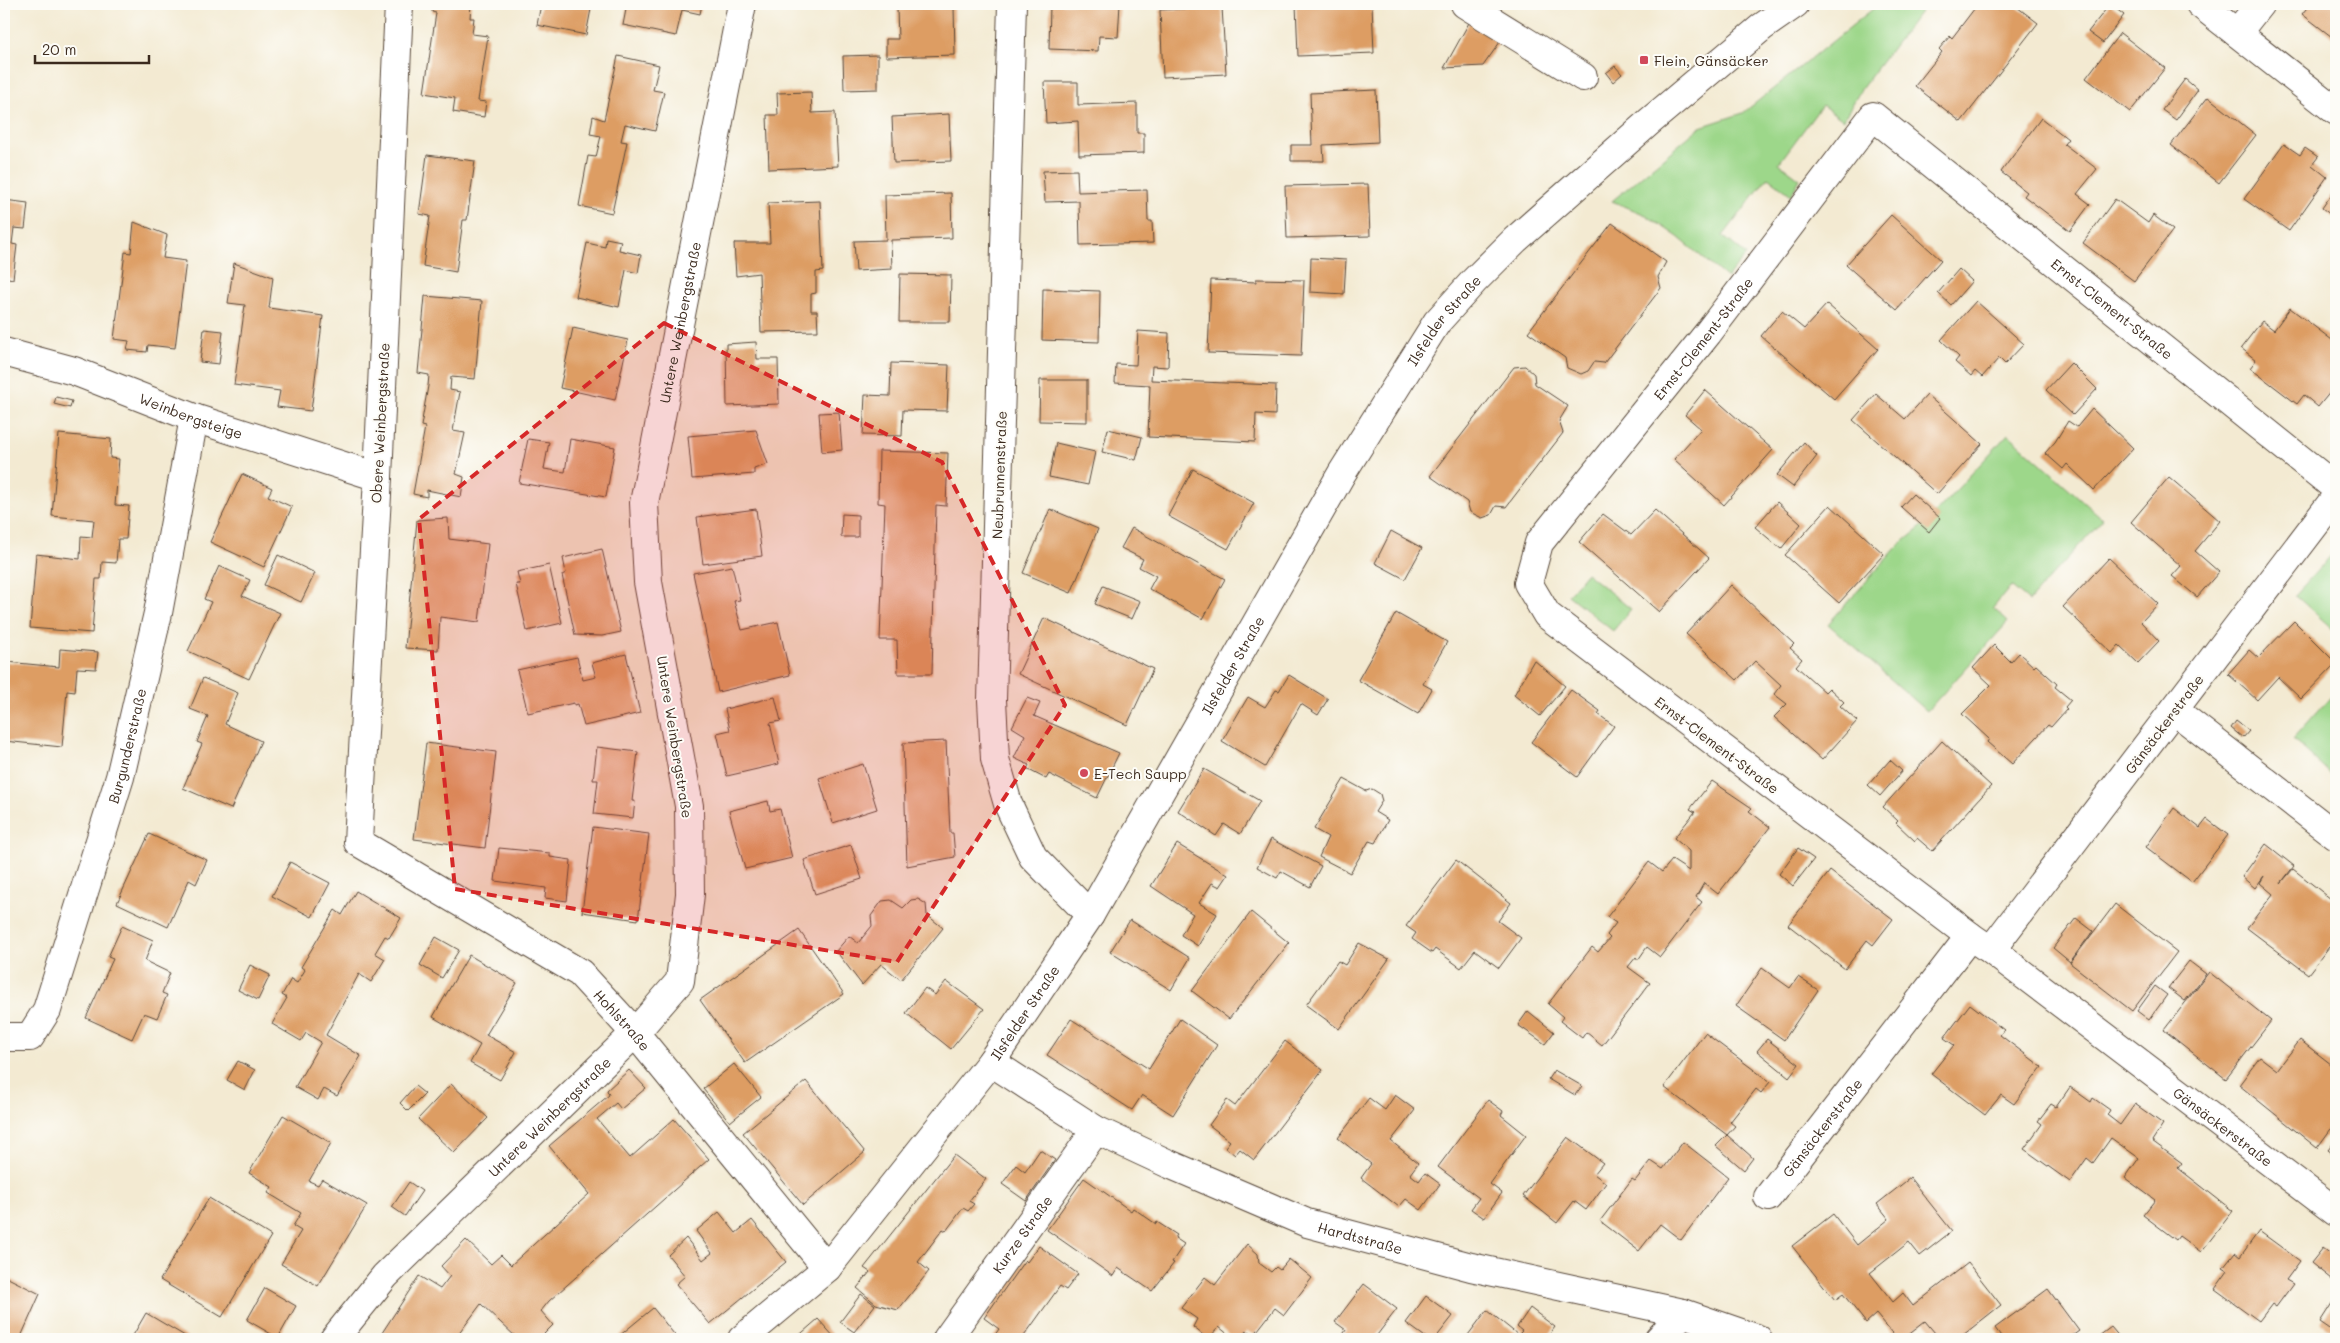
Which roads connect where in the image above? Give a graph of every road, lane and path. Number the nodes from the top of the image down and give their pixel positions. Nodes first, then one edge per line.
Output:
1 (399, 4) edge
2 (742, 4) edge
3 (1012, 4) edge
4 (1465, 4) edge
5 (1782, 4) edge
6 (1795, 4) edge
7 (2200, 4) edge
8 (2260, 4) edge
9 (1762, 26) junction
10 (2237, 33) junction
11 (1583, 77) dead end
12 (2336, 111) edge
13 (4, 352) edge
14 (194, 418) junction
15 (378, 477) junction
16 (2336, 488) edge
17 (2336, 497) edge
18 (2174, 710) junction
19 (2336, 836) edge
20 (358, 842) joint
21 (1090, 915) junction
22 (1981, 943) junction
23 (635, 1033) junction
24 (4, 1036) edge
25 (990, 1062) junction
26 (1096, 1130) junction
27 (1768, 1197) dead end
28 (2336, 1212) edge
29 (827, 1268) junction
30 (1683, 1313) junction
31 (334, 1339) edge
32 (742, 1339) edge
33 (947, 1339) edge
34 (1659, 1339) edge
35 (1758, 1339) edge

1 - 15 street, Obere Weinbergstraße
2 - 23 street, Untere Weinbergstraße
3 - 21 street, Neubrunnenstraße
4 - 11 street
5 - 9 street, Ilsfelder Straße
6 - 9 street, Ilsfelder Straße
7 - 10 street
8 - 10 street
9 - 21 street, Ilsfelder Straße
10 - 12 street
13 - 14 street, Weinbergsteige
14 - 15 street, Weinbergsteige
14 - 24 street, Burgunderstraße
15 - 20 street, Obere Weinbergstraße
16 - 22 street, Ernst-Clement-Straße
17 - 18 street, Gänsäckerstraße
18 - 19 street
18 - 22 street, Gänsäckerstraße
20 - 23 street, Hohlstraße
21 - 25 street, Ilsfelder Straße
22 - 27 street, Gänsäckerstraße
22 - 28 street, Gänsäckerstraße
23 - 29 street, Hohlstraße
23 - 31 street, Untere Weinbergstraße
25 - 26 street, Hardtstraße
25 - 29 street, Ilsfelder Straße
26 - 30 street, Hardtstraße
26 - 33 street, Kurze Straße
29 - 32 street, Ilsfelder Straße
30 - 34 street
30 - 35 street, Hardtstraße

